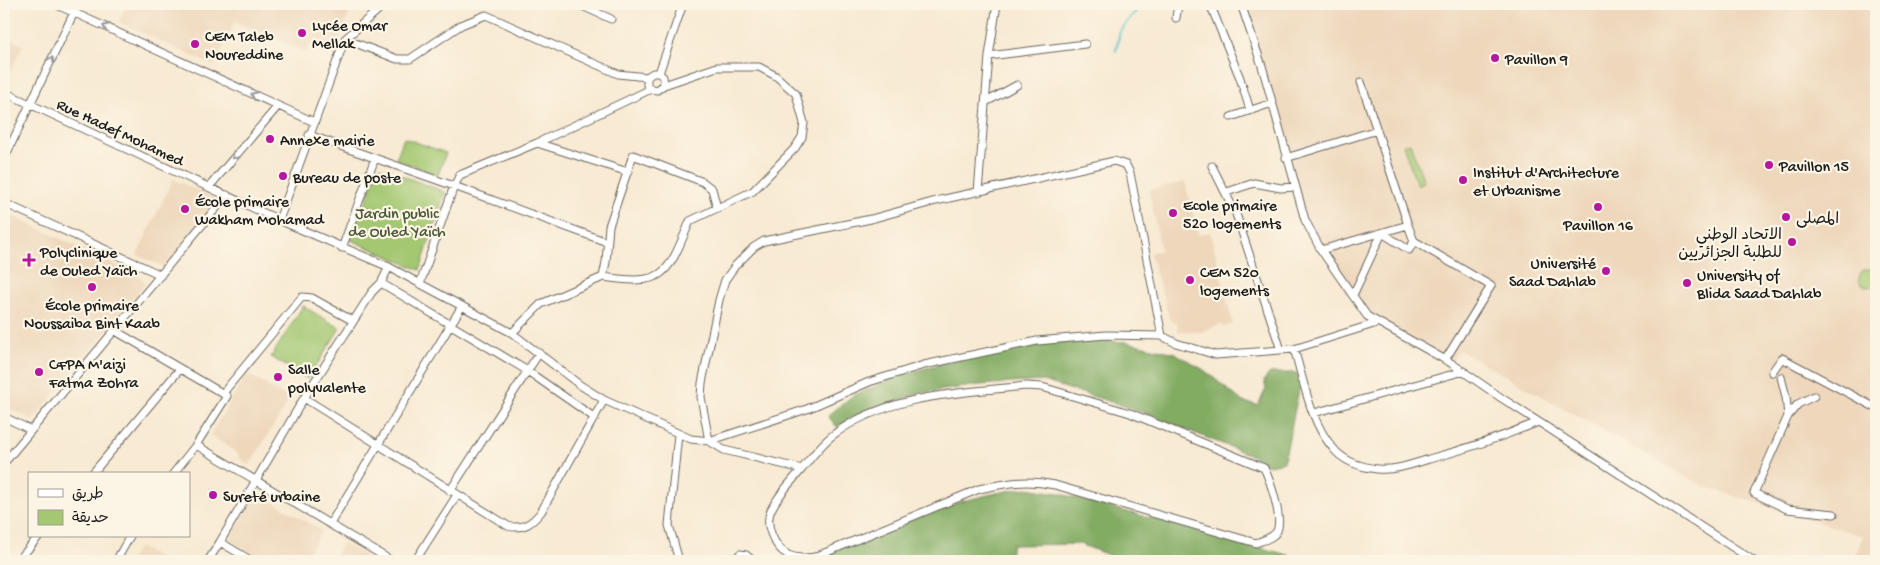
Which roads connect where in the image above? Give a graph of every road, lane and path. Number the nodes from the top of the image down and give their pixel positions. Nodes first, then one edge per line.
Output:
1 (54, 4) edge
2 (78, 4) edge
3 (379, 4) edge
4 (578, 4) edge
5 (683, 4) edge
6 (997, 4) edge
7 (1178, 4) edge
8 (1210, 4) edge
9 (1241, 4) edge
10 (74, 13) junction
11 (1176, 18) dead end
12 (611, 19) dead end
13 (345, 39) junction
14 (1085, 44) dead end
15 (989, 56) junction
16 (659, 73) junction
17 (647, 78) junction
18 (1362, 82) dead end
19 (664, 85) junction
20 (1017, 85) dead end
21 (651, 89) junction
22 (4, 92) edge
23 (986, 102) junction
24 (1272, 103) junction
25 (30, 104) junction
26 (278, 106) junction
27 (1250, 110) junction
28 (1231, 117) dead end
29 (314, 122) junction
30 (1377, 130) junction
31 (309, 136) junction
32 (537, 143) junction
33 (376, 158) junction
34 (1286, 158) junction
35 (4, 159) edge
36 (1212, 166) dead end
37 (628, 172) junction
38 (454, 186) junction
39 (209, 187) junction
40 (1295, 187) junction
41 (978, 192) junction
42 (1227, 192) junction
43 (227, 195) junction
44 (4, 203) edge
45 (717, 208) junction
46 (279, 220) junction
47 (1408, 225) junction
48 (1382, 233) junction
49 (1414, 241) junction
50 (607, 242) junction
51 (342, 248) junction
52 (1322, 250) junction
53 (388, 268) junction
54 (161, 275) junction
55 (603, 277) junction
56 (381, 283) junction
57 (420, 284) junction
58 (1353, 294) junction
59 (462, 306) junction
60 (353, 321) junction
61 (1377, 323) junction
62 (450, 324) junction
63 (114, 330) junction
64 (512, 333) junction
65 (1162, 336) junction
66 (1294, 349) junction
67 (1281, 350) junction
68 (539, 353) junction
69 (1445, 360) junction
70 (180, 369) junction
71 (526, 370) junction
72 (1464, 371) junction
73 (1772, 372) dead end
74 (1781, 377) dead end
75 (223, 393) junction
76 (1814, 396) dead end
77 (304, 398) junction
78 (604, 400) junction
79 (1876, 408) edge
80 (1314, 413) junction
81 (1788, 416) junction
82 (4, 417) edge
83 (595, 418) junction
84 (1538, 422) junction
85 (30, 430) junction
86 (678, 434) junction
87 (710, 441) junction
88 (196, 445) junction
89 (378, 445) junction
90 (4, 463) edge
91 (802, 469) junction
92 (94, 472) edge
93 (175, 472) edge
94 (255, 479) junction
95 (454, 493) junction
96 (1834, 514) dead end
97 (330, 524) junction
98 (37, 538) edge
99 (129, 538) edge
100 (220, 542) junction
101 (18, 561) edge
102 (116, 561) edge
103 (208, 561) edge
104 (252, 561) edge
105 (392, 561) edge
106 (415, 561) edge
107 (679, 561) edge
108 (734, 561) edge
109 (753, 561) edge
110 (1754, 561) edge

1 - 10 street
2 - 10 street
3 - 13 street
4 - 12 street
5 - 16 street
6 - 15 street
7 - 11 street
8 - 27 street
9 - 24 street
25 -> 10 street
26 -> 10 street
13 - 17 street
13 - 29 street
14 - 15 street
15 - 23 street
16 - 17 street
16 - 19 street
17 - 21 street
18 - 30 street
19 - 21 street
19 - 45 street
20 - 23 street
21 - 32 street
22 - 25 street, Rue Hadef Mohamed
23 - 41 street
24 - 27 street
24 - 34 street
25 - 35 street
25 - 39 street, Rue Hadef Mohamed
26 - 29 street
26 -> 39 street
27 - 28 street
29 - 31 street
30 - 34 street
30 - 47 street
31 - 33 street
31 - 46 street
32 - 37 street
32 - 38 street
33 - 38 street
33 - 51 street
34 - 40 street
36 - 42 street
37 - 45 street
37 - 50 street
38 - 50 street
38 - 57 street
39 - 43 street, Rue Hadef Mohamed
40 - 42 street
40 - 52 street
41 - 65 street
41 - 87 street
42 - 67 street
43 - 46 street, Rue Hadef Mohamed
43 - 54 street
44 - 54 street
45 - 55 street
46 - 51 street, Rue Hadef Mohamed
47 - 48 street
47 - 49 street
48 - 49 street
48 - 52 street
48 - 58 street
49 - 69 street
50 - 55 street
51 - 53 street, Rue Hadef Mohamed
52 - 58 street
53 - 56 street
53 - 57 street, Rue Hadef Mohamed
54 - 63 street
55 - 64 street
56 - 60 street
56 - 62 street
57 - 59 street, Rue Hadef Mohamed
58 - 61 street
59 - 62 street
59 - 64 street, Rue Hadef Mohamed
60 - 75 street
60 - 77 street
61 - 66 street
61 - 69 street
62 - 71 street
62 - 89 street
63 - 70 street
63 - 85 street
64 - 68 street, Rue Hadef Mohamed
65 - 67 street
65 - 87 street
66 - 67 street
66 - 80 street
68 - 71 street
68 - 78 street, Rue Hadef Mohamed
69 - 72 street
70 - 75 street
70 - 92 street
71 - 83 street
71 - 95 street
72 - 80 street
72 - 84 street
73 - 79 street
74 - 81 street
75 - 88 street
76 - 81 street
77 - 89 street
77 - 94 street
78 - 83 street
78 - 86 street, Rue Hadef Mohamed
80 - 84 street
81 - 96 street
82 - 85 street
83 - 95 street
84 - 110 street
85 - 90 street
86 - 87 street, Rue Hadef Mohamed
86 - 107 street
87 - 91 street
88 - 93 street
88 - 94 street
89 - 95 street
89 - 97 street
91 - 91 street
94 - 97 street
94 - 100 street
95 - 106 street
97 - 105 street
98 - 101 street
99 - 102 street
100 - 103 street
100 - 104 street
108 - 109 street

